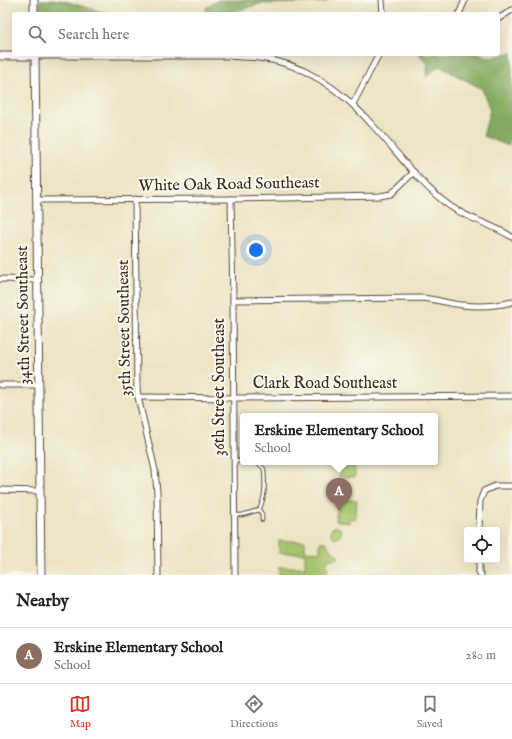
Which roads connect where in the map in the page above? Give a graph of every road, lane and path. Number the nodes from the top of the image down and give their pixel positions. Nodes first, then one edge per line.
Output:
1 (34, 0) edge
2 (382, 0) edge
3 (465, 0) edge
4 (512, 10) edge
5 (34, 12) edge
6 (383, 12) edge
7 (460, 12) edge
8 (500, 18) edge
9 (0, 56) edge
10 (12, 56) edge
11 (35, 56) edge
12 (228, 56) edge
13 (378, 56) edge
14 (353, 104) junction
15 (414, 172) junction
16 (135, 199) junction
17 (231, 199) junction
18 (36, 200) junction
19 (511, 234) edge
20 (0, 279) edge
21 (37, 280) junction
22 (233, 300) junction
23 (512, 302) edge
24 (0, 385) edge
25 (39, 385) junction
26 (512, 396) edge
27 (138, 397) junction
28 (233, 398) junction
29 (234, 460) junction
30 (240, 461) edge
31 (260, 465) edge
32 (512, 486) edge
33 (0, 490) edge
34 (40, 491) junction
35 (259, 510) junction
36 (234, 515) junction
37 (262, 520) dead end
38 (479, 527) edge
39 (479, 563) edge
40 (41, 575) edge
41 (158, 575) edge
42 (235, 575) edge
43 (481, 575) edge

1 - 5 street
2 - 6 street
3 - 7 street
4 - 8 street
9 - 10 street
11 - 18 street, 34th Street Southeast
12 - 14 street
13 - 14 street
14 - 15 street
15 - 17 street, White Oak Road Southeast
15 - 19 street
16 - 17 street, White Oak Road Southeast
16 - 18 street, White Oak Road Southeast
16 - 27 street, 35th Street Southeast
17 - 22 street, 36th Street Southeast
18 - 21 street, 34th Street Southeast
20 - 21 street
21 - 25 street, 34th Street Southeast
22 - 23 street
22 - 28 street, 36th Street Southeast
24 - 25 street
25 - 34 street, 34th Street Southeast
26 - 28 street, Clark Road Southeast
27 - 28 street, Clark Road Southeast
27 - 41 street, 35th Street Southeast
28 - 29 street, 36th Street Southeast
29 - 30 lane
29 - 36 street, 36th Street Southeast
31 - 35 lane
32 - 38 street
33 - 34 street
34 - 40 street, 34th Street Southeast
35 - 36 lane
35 - 37 lane
36 - 42 street, 36th Street Southeast
39 - 43 street

